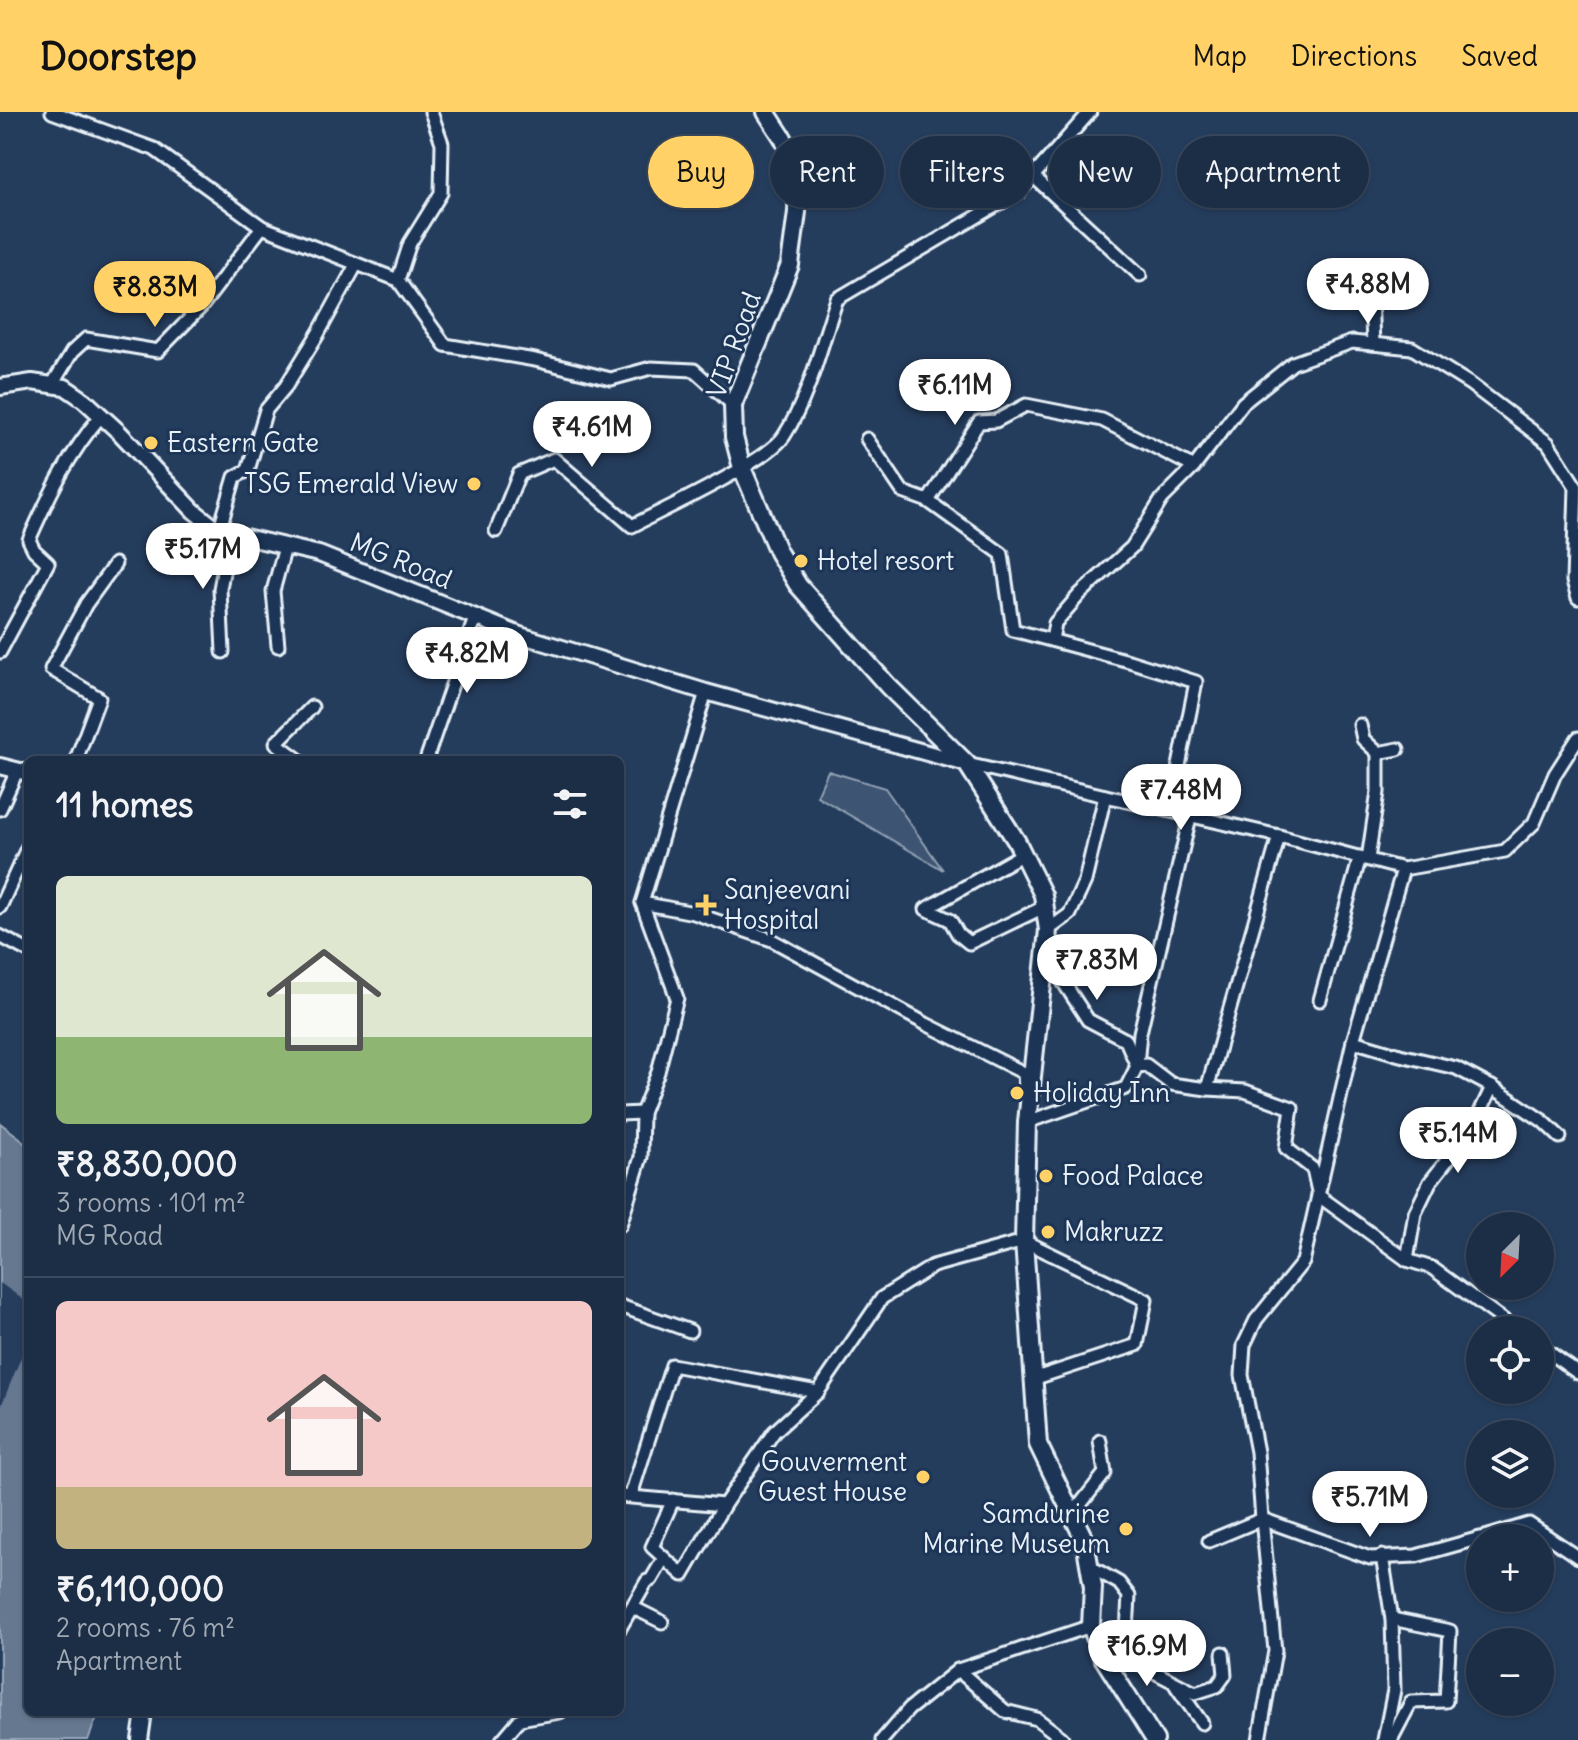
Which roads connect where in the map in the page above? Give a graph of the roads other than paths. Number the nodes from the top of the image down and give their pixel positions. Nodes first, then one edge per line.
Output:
1 (52, 112) edge
2 (431, 112) edge
3 (766, 112) edge
4 (1090, 112) edge
5 (1033, 176) joint
6 (992, 208) edge
7 (262, 227) junction
8 (356, 265) junction
9 (1140, 275) dead end
10 (398, 280) junction
11 (1371, 296) dead end
12 (1373, 344) junction
13 (52, 385) junction
14 (0, 387) edge
15 (733, 405) junction
16 (101, 416) junction
17 (867, 439) dead end
18 (1194, 467) junction
19 (742, 468) junction
20 (928, 501) junction
21 (496, 531) dead end
22 (224, 532) junction
23 (285, 547) junction
24 (115, 564) dead end
25 (1578, 598) edge
26 (475, 618) junction
27 (1052, 640) junction
28 (278, 646) dead end
29 (0, 652) edge
30 (223, 652) dead end
31 (706, 692) junction
32 (312, 707) dead end
33 (1360, 725) dead end
34 (1578, 738) edge
35 (1398, 749) dead end
36 (1378, 753) junction
37 (77, 756) edge
38 (294, 756) edge
39 (427, 756) edge
40 (967, 764) junction
41 (0, 766) edge
42 (23, 772) edge
43 (1105, 796) junction
44 (0, 809) edge
45 (1170, 810) junction
46 (1190, 817) junction
47 (1279, 836) junction
48 (1023, 854) junction
49 (24, 855) edge
50 (1364, 858) junction
51 (1403, 869) junction
52 (642, 903) junction
53 (0, 907) edge
54 (1044, 907) junction
55 (1048, 930) junction
56 (0, 936) edge
57 (24, 949) edge
58 (1320, 1000) dead end
59 (1353, 1041) junction
60 (1137, 1066) junction
61 (1492, 1087) junction
62 (1207, 1089) junction
63 (642, 1113) junction
64 (624, 1114) edge
65 (1027, 1122) junction
66 (1560, 1137) dead end
67 (1319, 1196) junction
68 (624, 1212) edge
69 (1024, 1241) junction
70 (1407, 1260) junction
71 (624, 1307) edge
72 (1498, 1316) edge
73 (690, 1331) dead end
74 (1554, 1356) edge
75 (1578, 1373) edge
76 (1033, 1379) junction
77 (818, 1392) junction
78 (1100, 1441) dead end
79 (626, 1496) edge
80 (673, 1500) junction
81 (724, 1505) junction
82 (1072, 1515) junction
83 (1262, 1519) junction
84 (1209, 1541) dead end
85 (1554, 1541) edge
86 (1466, 1542) edge
87 (1382, 1556) junction
88 (1578, 1557) edge
89 (664, 1558) junction
90 (1089, 1566) junction
91 (632, 1607) junction
92 (1392, 1619) junction
93 (624, 1621) edge
94 (662, 1622) dead end
95 (1091, 1626) junction
96 (1223, 1653) dead end
97 (958, 1670) junction
98 (1173, 1683) junction
99 (143, 1716) edge
100 (537, 1716) edge
101 (1202, 1723) dead end
102 (1062, 1738) edge
103 (140, 1740) edge
104 (502, 1740) edge
105 (882, 1740) edge
106 (1155, 1740) edge
107 (1259, 1740) edge
108 (1384, 1740) edge
109 (1391, 1740) edge

1 - 7 street
2 - 10 street
3 - 15 highway, VIP Road
4 - 5 street
5 - 9 street
6 - 19 street
7 - 8 street
7 - 13 street
8 - 10 street
8 - 22 street
10 - 15 street
11 - 12 street
12 - 18 street
12 - 25 street
13 - 14 main road, MG Road
13 - 16 main road, MG Road
15 - 19 highway, VIP Road
16 - 22 main road, MG Road
16 - 29 street
17 - 20 street
18 - 20 street
18 - 27 street
19 - 21 street
19 - 40 highway, VIP Road
20 - 27 street
22 - 23 main road, MG Road
22 - 30 street
23 - 26 main road, MG Road
23 - 28 street
24 - 37 street
26 - 31 main road, MG Road
26 - 39 street
27 - 45 street
31 - 40 main road, MG Road
31 - 52 street
32 - 38 street
33 - 36 street
34 - 51 street
35 - 36 street
36 - 50 street
40 - 43 street
40 - 48 highway, VIP Road
41 - 42 main road
42 - 44 street
43 - 45 street
43 - 55 street
45 - 46 street
46 - 47 street
46 - 60 street
47 - 50 street
47 - 62 street
48 - 54 highway, VIP Road
48 - 54 street
49 - 53 street
50 - 51 street
50 - 58 street
51 - 59 street
52 - 63 street
52 - 65 street
54 - 55 highway, VIP Road
55 - 60 street
55 - 65 highway, VIP Road
56 - 57 street
59 - 61 street
59 - 67 street
60 - 62 street
60 - 65 street
61 - 66 street
61 - 70 street
62 - 67 street
63 - 64 street
63 - 68 street
65 - 69 highway, VIP Road
67 - 70 street
67 - 83 street
69 - 76 highway, VIP Road
69 - 76 street
69 - 77 street
70 - 72 street
71 - 73 street
74 - 75 street
76 - 82 highway, VIP Road
77 - 79 street
77 - 81 street
78 - 82 street
79 - 80 street
80 - 81 street
80 - 89 street
81 - 89 street
82 - 90 highway, VIP Road
83 - 84 street
83 - 87 street
83 - 107 street
85 - 88 street
86 - 87 street
87 - 92 street
89 - 91 street
90 - 95 highway, VIP Road
90 - 98 street
91 - 93 street
91 - 94 street
92 - 108 street
92 - 109 street
95 - 97 street
95 - 106 highway
96 - 98 street
97 - 102 street
97 - 105 street
98 - 101 street
99 - 103 main road
100 - 104 street

